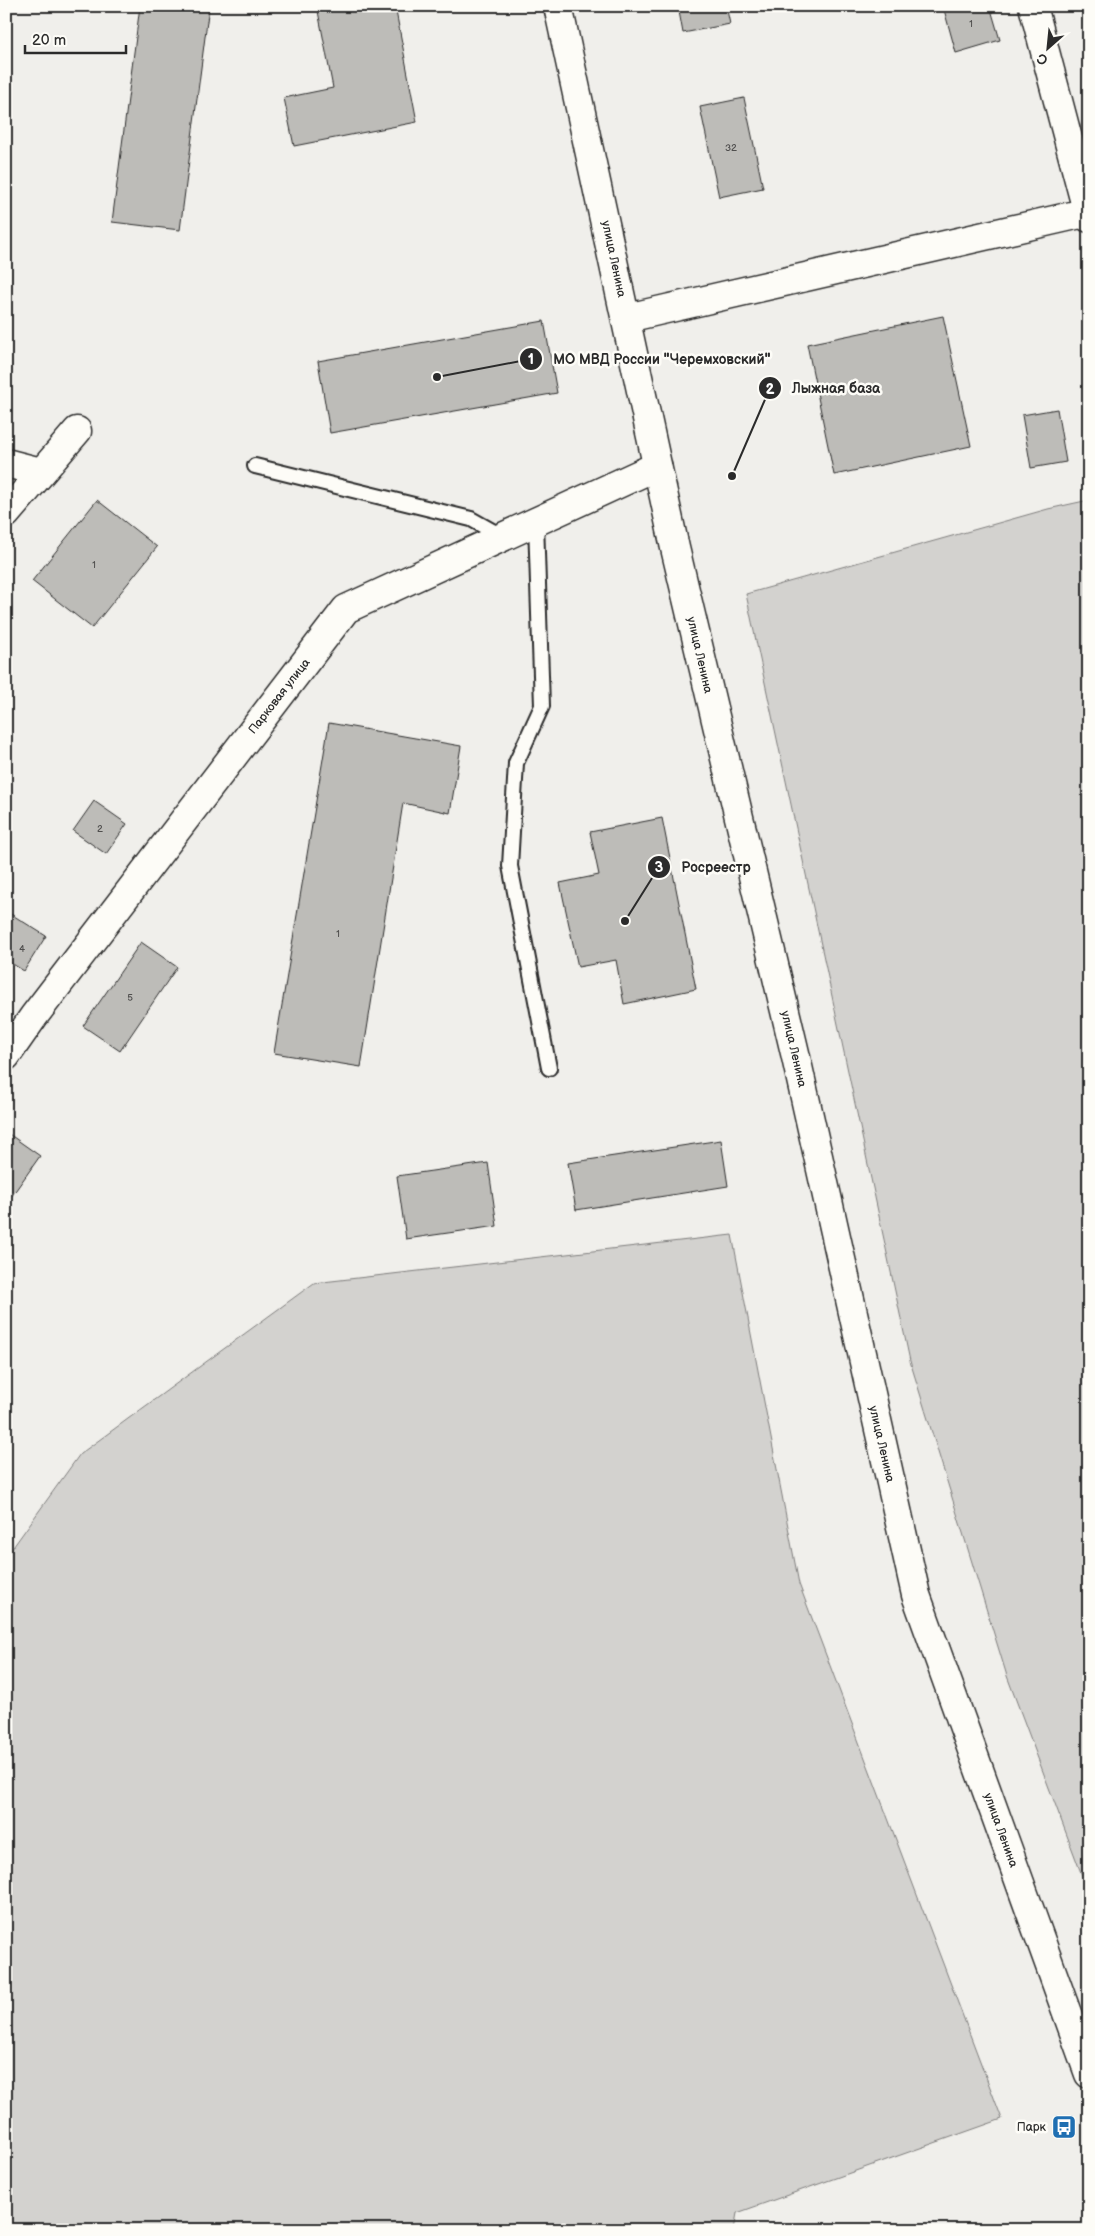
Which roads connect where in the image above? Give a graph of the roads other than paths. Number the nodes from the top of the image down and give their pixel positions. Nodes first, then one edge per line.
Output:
1 (558, 6) edge
2 (1033, 6) edge
3 (1088, 214) edge
4 (626, 318) junction
5 (77, 430) dead end
6 (6, 463) edge
7 (254, 466) dead end
8 (657, 466) junction
9 (41, 472) junction
10 (6, 514) edge
11 (536, 522) junction
12 (503, 537) junction
13 (6, 1056) edge
14 (549, 1068) dead end
15 (1089, 2074) edge

1 - 4 main road, улица Ленина
2 - 3 main road
3 - 4 main road
4 - 8 main road, улица Ленина
5 - 9 main road
6 - 9 main road
7 - 12 lane
8 - 11 main road, Парковая улица
8 - 15 main road, улица Ленина
9 - 10 main road
11 - 12 main road, Парковая улица
11 - 14 lane
12 - 13 main road, Парковая улица

